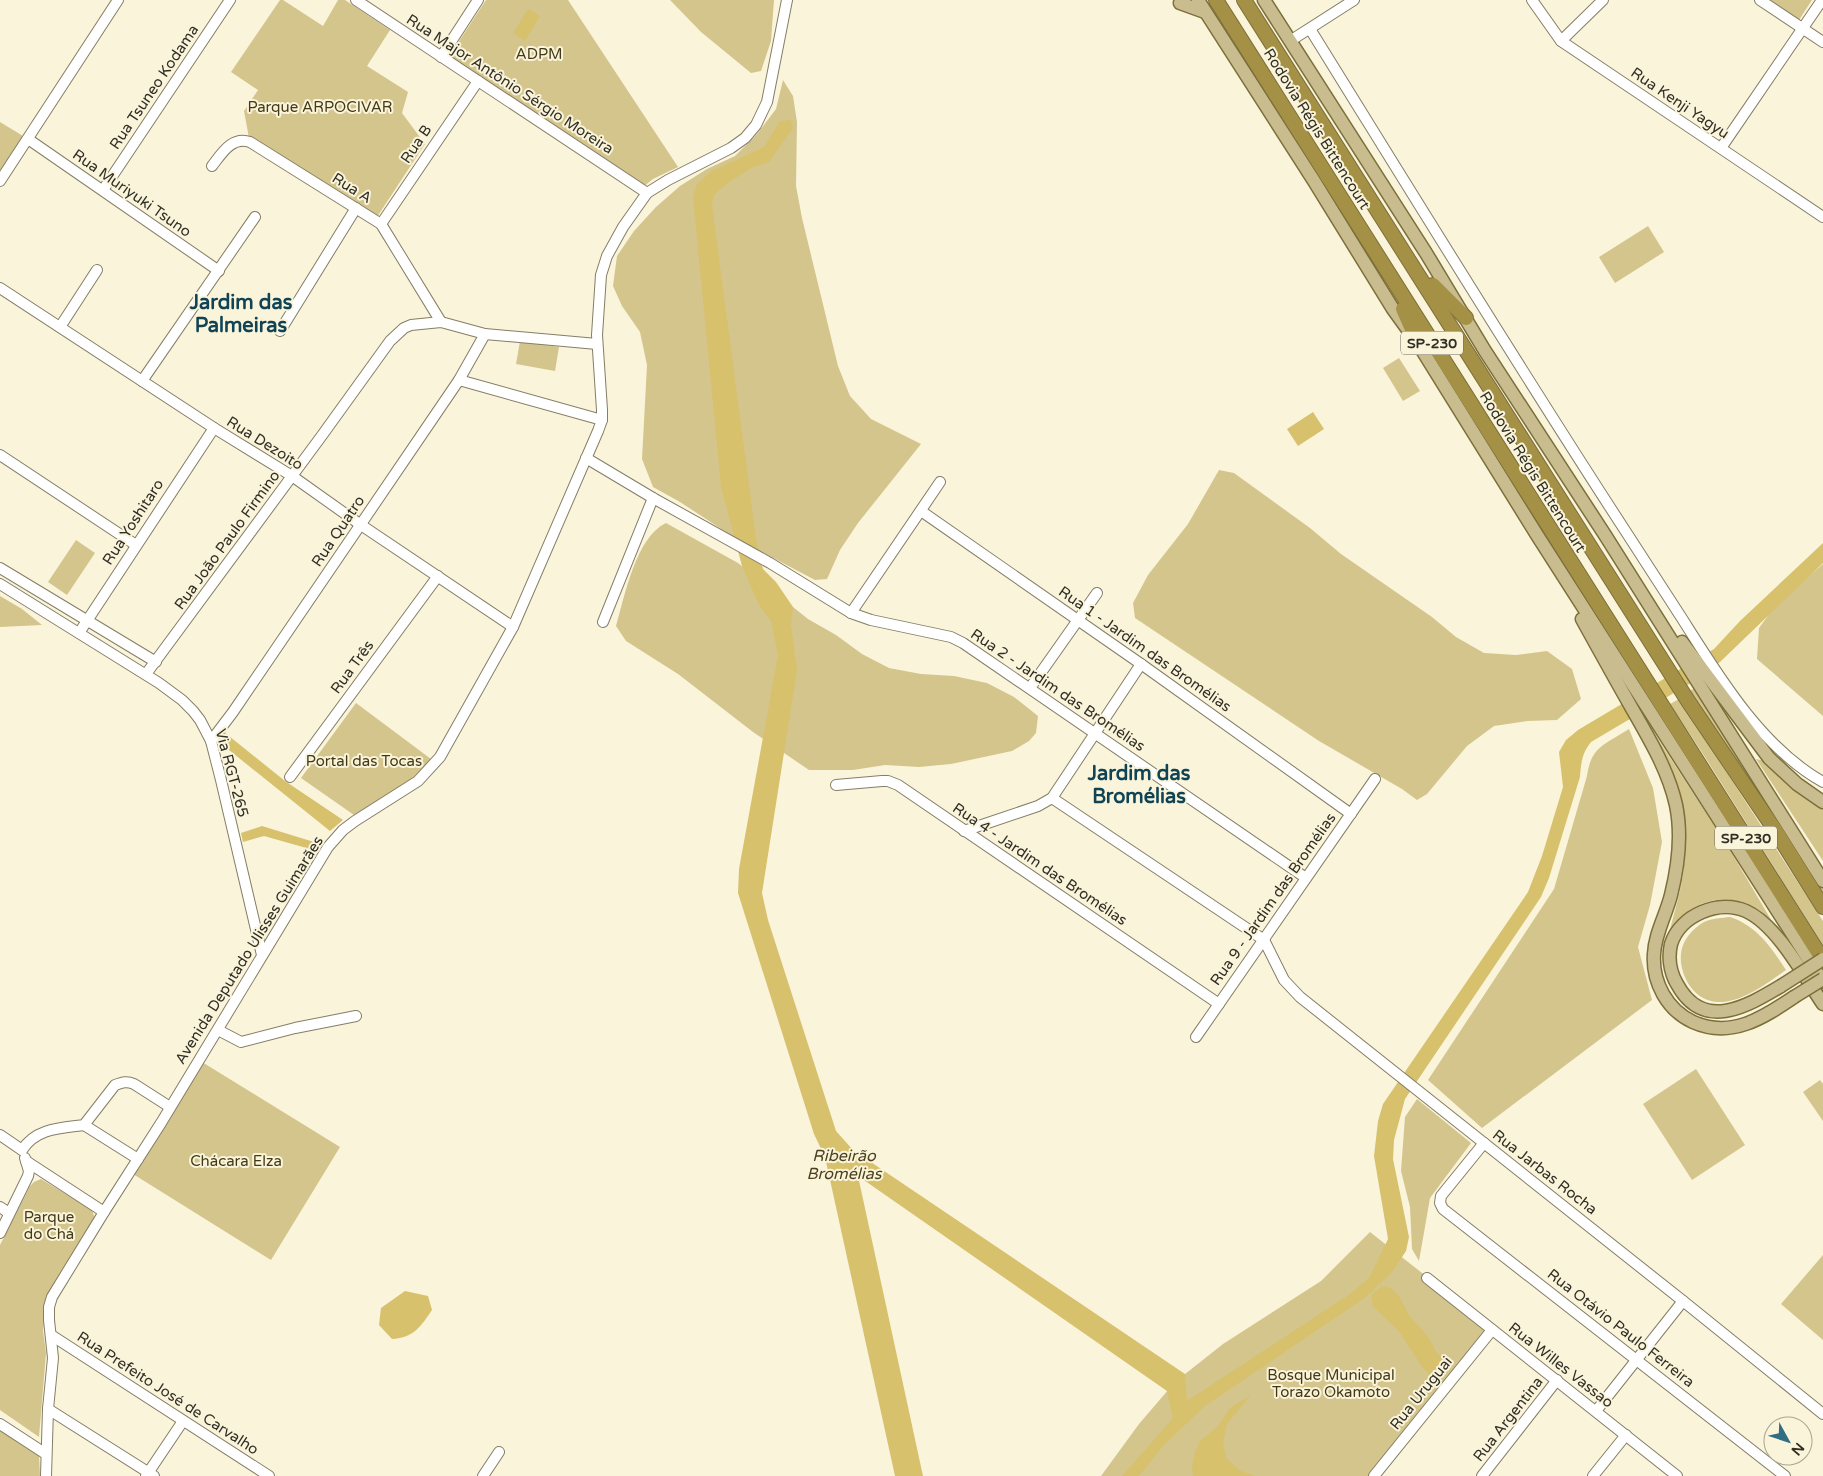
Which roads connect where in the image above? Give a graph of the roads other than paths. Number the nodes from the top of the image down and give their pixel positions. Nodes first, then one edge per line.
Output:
1 (118, 0) edge
2 (230, 0) edge
3 (356, 0) edge
4 (478, 0) edge
5 (787, 0) edge
6 (1198, 0) edge
7 (1216, 0) edge
8 (1244, 0) edge
9 (1264, 0) edge
10 (1354, 0) edge
11 (1532, 0) edge
12 (1603, 0) edge
13 (1760, 0) edge
14 (1822, 0) edge
15 (1180, 3) dead end
16 (1205, 12) junction
17 (1310, 29) junction
18 (1802, 29) junction
19 (1290, 41) junction
20 (1560, 41) junction
21 (1823, 42) edge
22 (441, 57) junction
23 (478, 81) junction
24 (28, 139) junction
25 (1721, 148) junction
26 (212, 166) dead end
27 (0, 181) edge
28 (102, 190) junction
29 (647, 193) junction
30 (356, 208) junction
31 (1823, 217) edge
32 (255, 218) dead end
33 (381, 224) junction
34 (1384, 267) junction
35 (1416, 269) junction
36 (97, 270) dead end
37 (218, 271) junction
38 (0, 288) edge
39 (1466, 318) junction
40 (441, 322) junction
41 (60, 327) junction
42 (280, 330) dead end
43 (485, 334) junction
44 (597, 344) junction
45 (1418, 346) junction
46 (458, 380) junction
47 (142, 381) junction
48 (602, 420) junction
49 (214, 428) junction
50 (0, 455) edge
51 (586, 458) junction
52 (292, 476) junction
53 (940, 482) dead end
54 (652, 498) junction
55 (921, 511) junction
56 (361, 525) junction
57 (1537, 535) junction
58 (136, 545) junction
59 (0, 568) edge
60 (438, 576) junction
61 (0, 584) edge
62 (1097, 593) dead end
63 (851, 613) junction
64 (87, 620) junction
65 (1078, 620) junction
66 (603, 622) dead end
67 (513, 627) junction
68 (79, 633) junction
69 (1693, 656) junction
70 (156, 662) junction
71 (1142, 664) junction
72 (146, 674) junction
73 (1713, 685) junction
74 (1030, 688) junction
75 (1644, 689) junction
76 (1663, 720) junction
77 (1095, 734) junction
78 (211, 741) junction
79 (290, 777) dead end
80 (1376, 779) dead end
81 (1823, 782) edge
82 (836, 785) dead end
83 (1052, 798) junction
84 (1823, 802) edge
85 (1351, 814) junction
86 (964, 831) junction
87 (1306, 878) junction
88 (1823, 880) edge
89 (1823, 906) edge
90 (1264, 940) junction
91 (262, 955) junction
92 (1823, 960) edge
93 (1823, 980) edge
94 (1218, 1004) junction
95 (1823, 1004) edge
96 (356, 1016) dead end
97 (218, 1030) junction
98 (1196, 1037) dead end
99 (170, 1107) junction
100 (84, 1125) junction
101 (0, 1136) edge
102 (1484, 1143) junction
103 (22, 1150) junction
104 (138, 1158) junction
105 (26, 1161) junction
106 (0, 1207) edge
107 (104, 1212) junction
108 (9, 1213) junction
109 (0, 1233) edge
110 (1427, 1278) dead end
111 (1683, 1301) junction
112 (1492, 1330) junction
113 (51, 1335) junction
114 (1637, 1360) junction
115 (1557, 1380) junction
116 (48, 1409) junction
117 (1596, 1411) junction
118 (1823, 1414) edge
119 (183, 1421) junction
120 (0, 1424) edge
121 (1626, 1435) junction
122 (499, 1452) dead end
123 (46, 1454) junction
124 (149, 1475) edge
125 (46, 1476) edge
126 (269, 1476) edge
127 (483, 1476) edge
128 (1374, 1476) edge
129 (1482, 1476) edge
130 (1593, 1476) edge
131 (1677, 1476) edge
132 (1785, 1476) edge

1 - 24 street
2 - 28 street, Rua Tsuneo Kodama
3 - 22 street, Rua Major Antônio Sérgio Moreira
4 - 22 street
5 - 29 street, Avenida Deputado Ulisses Guimarães
6 - 16 main road
7 - 34 highway, Rodovia Régis Bittencourt / SP-230
8 - 35 highway, Rodovia Régis Bittencourt / SP-230
9 - 19 main road
10 - 17 street
11 - 20 street, Rua Kenji Yagyu
12 - 20 street
13 - 18 street
14 - 18 street
15 - 16 main road
16 - 45 main road
17 - 19 street
17 - 69 street
18 - 21 street
18 - 25 street
19 - 39 main road
20 - 25 street, Rua Kenji Yagyu
22 - 23 street, Rua Major Antônio Sérgio Moreira
23 - 29 street, Rua Major Antônio Sérgio Moreira
23 - 33 street, Rua B
24 - 27 street
24 - 28 street, Rua Muriyuki Tsuno
25 - 31 street, Rua Kenji Yagyu
26 - 30 street, Rua A
28 - 37 street, Rua Muriyuki Tsuno
29 - 44 street, Avenida Deputado Ulisses Guimarães
30 - 33 street, Rua A
30 - 42 street
32 - 37 street
33 - 40 street, Rua A
34 - 45 highway
34 - 75 highway, Rodovia Régis Bittencourt / SP-230
35 - 39 highway
35 - 89 highway, Rodovia Régis Bittencourt / SP-230
36 - 41 street
37 - 47 street
38 - 41 street, Rua Dezoito
39 - 69 main road
40 - 43 street
40 - 52 street, Rua João Paulo Firmino
41 - 47 street, Rua Dezoito
43 - 44 street
43 - 46 street, Rua Quatro
44 - 48 street, Avenida Deputado Ulisses Guimarães
45 - 57 main road
46 - 48 street
46 - 56 street, Rua Quatro
47 - 49 street, Rua Dezoito
48 - 51 street, Avenida Deputado Ulisses Guimarães
49 - 52 street, Rua Dezoito
49 - 58 street, Rua Yoshitaro
50 - 58 street
51 - 54 street, Rua 2 - Jardim das Bromélias
51 - 67 street, Avenida Deputado Ulisses Guimarães
52 - 56 street, Rua Dezoito
52 - 70 street, Rua João Paulo Firmino
53 - 55 street
54 - 63 street, Rua 2 - Jardim das Bromélias
54 - 66 street
55 - 63 street
55 - 65 street, Rua 1 - Jardim das Bromélias
56 - 60 street, Rua Dezoito
56 - 78 street, Rua Quatro
57 - 75 main road
57 - 93 main road, bridge
58 - 64 street, Rua Yoshitaro
59 - 64 street
60 - 67 street, Rua Dezoito
60 - 79 street, Rua Três
61 - 68 street, Via RGT-265
62 - 65 street
63 - 74 street, Rua 2 - Jardim das Bromélias
64 - 68 street, Rua Yoshitaro
64 - 70 street
65 - 71 street, Rua 1 - Jardim das Bromélias
65 - 74 street
67 - 91 street, Avenida Deputado Ulisses Guimarães
68 - 72 street, Via RGT-265
69 - 73 main road
70 - 72 street, Rua João Paulo Firmino
71 - 77 street
71 - 85 street, Rua 1 - Jardim das Bromélias
72 - 78 street, Via RGT-265
73 - 81 street
73 - 84 main road
73 - 88 main road
74 - 77 street, Rua 2 - Jardim das Bromélias
75 - 76 highway, Rodovia Régis Bittencourt / SP-230
76 - 92 highway, Rodovia Régis Bittencourt / SP-230
76 - 93 main road
77 - 83 street
77 - 87 street, Rua 2 - Jardim das Bromélias
78 - 91 street, Via RGT-265
80 - 85 street, Rua 9 - Jardim das Bromélias
82 - 86 street, Rua 4 - Jardim das Bromélias
83 - 86 street
83 - 90 street
85 - 87 street, Rua 9 - Jardim das Bromélias
86 - 94 street, Rua 4 - Jardim das Bromélias
87 - 90 street, Rua 9 - Jardim das Bromélias
90 - 94 street, Rua 9 - Jardim das Bromélias
90 - 102 street, Rua Jarbas Rocha
91 - 97 street, Avenida Deputado Ulisses Guimarães
92 - 95 main road, bridge
94 - 98 street, Rua 9 - Jardim das Bromélias
96 - 97 street
97 - 99 street, Avenida Deputado Ulisses Guimarães
99 - 100 street
99 - 104 street, Avenida Deputado Ulisses Guimarães
100 - 103 street
100 - 104 street
101 - 103 street
102 - 111 street, Rua Jarbas Rocha
102 - 114 street, Rua Otávio Paulo Ferreira
103 - 105 street
104 - 107 street, Avenida Deputado Ulisses Guimarães
105 - 107 street
105 - 108 street
106 - 108 street
107 - 113 street, Avenida Deputado Ulisses Guimarães
108 - 109 street
110 - 112 street, Rua Willes Vassao
111 - 114 street
111 - 118 street, Rua Jarbas Rocha
112 - 115 street, Rua Willes Vassao
112 - 128 street, Rua Uruguai
113 - 116 street, Avenida Deputado Ulisses Guimarães
113 - 119 street, Rua Prefeito José de Carvalho
114 - 117 street
114 - 132 street, Rua Otávio Paulo Ferreira
115 - 117 street, Rua Willes Vassao
115 - 129 street, Rua Argentina
116 - 123 street, Avenida Deputado Ulisses Guimarães
116 - 124 street
117 - 121 street, Rua Willes Vassao
119 - 124 street
119 - 126 street, Rua Prefeito José de Carvalho
120 - 123 street
121 - 130 street
121 - 131 street, Rua Willes Vassao
122 - 127 street
123 - 125 street, Avenida Deputado Ulisses Guimarães

